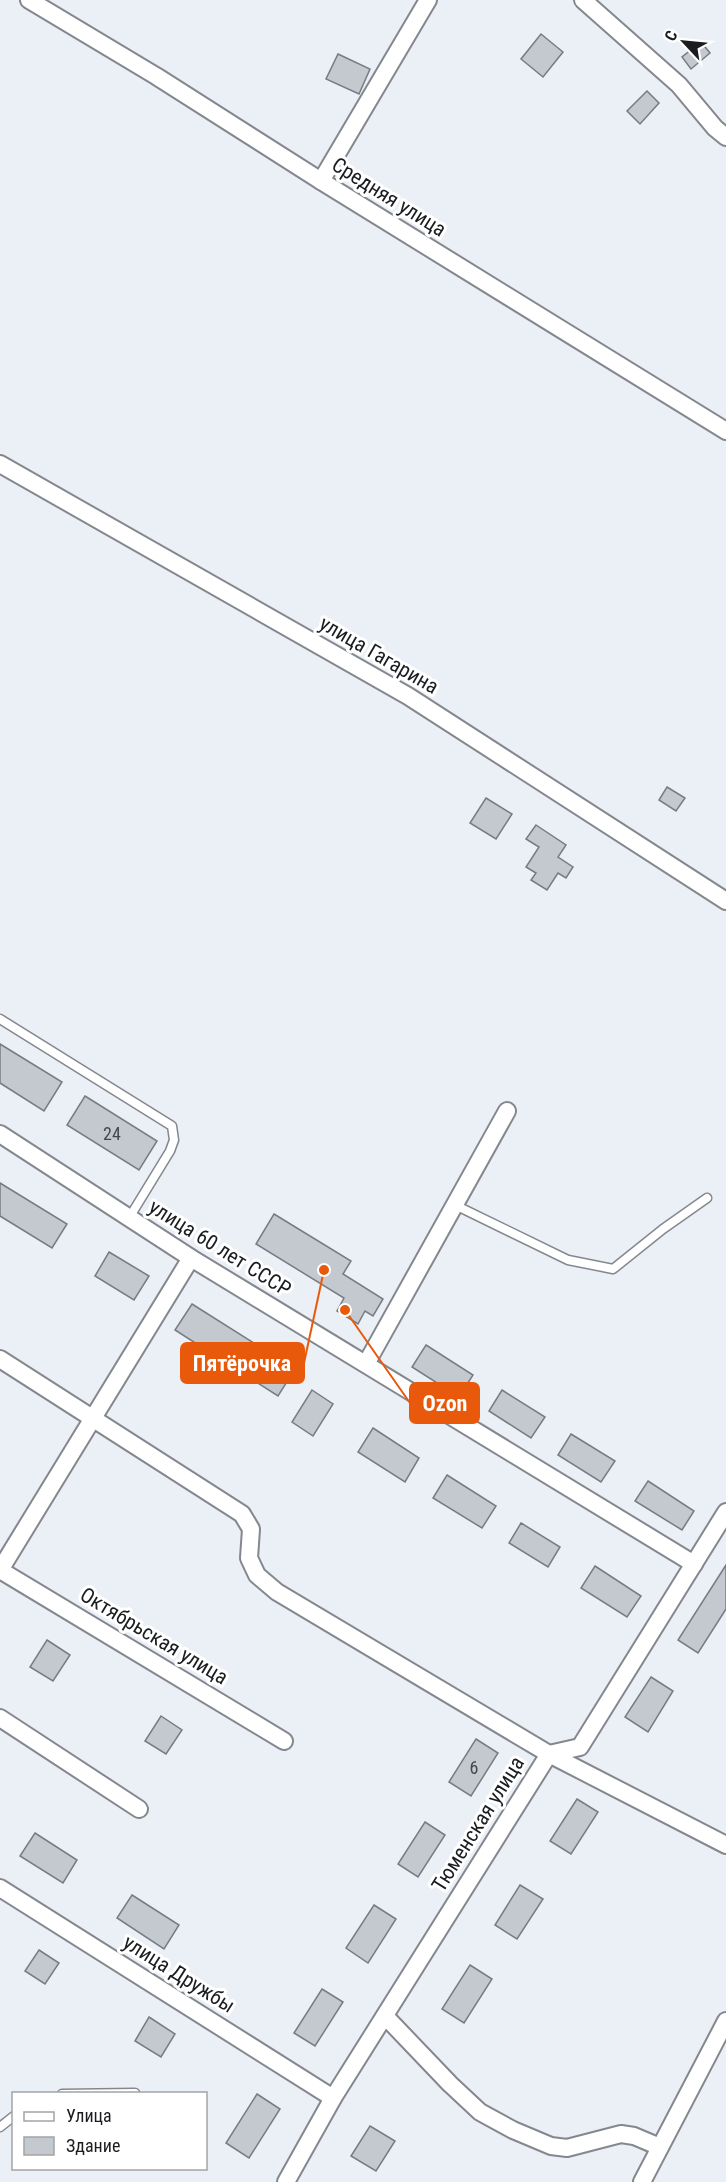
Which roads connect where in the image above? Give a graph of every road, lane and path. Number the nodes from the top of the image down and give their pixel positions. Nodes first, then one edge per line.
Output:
1 (29, 0) edge
2 (428, 0) edge
3 (583, 0) edge
4 (726, 137) edge
5 (321, 181) junction
6 (726, 431) edge
7 (0, 464) edge
8 (726, 901) edge
9 (0, 1019) edge
10 (507, 1111) dead end
11 (0, 1134) edge
12 (707, 1198) dead end
13 (455, 1204) junction
14 (129, 1218) junction
15 (191, 1258) junction
16 (0, 1359) edge
17 (366, 1364) junction
18 (93, 1417) junction
19 (726, 1512) edge
20 (694, 1564) junction
21 (0, 1570) edge
22 (0, 1718) edge
23 (284, 1741) dead end
24 (549, 1754) junction
25 (139, 1809) dead end
26 (726, 1845) edge
27 (0, 1888) edge
28 (385, 2016) junction
29 (726, 2021) edge
30 (333, 2098) junction
31 (12, 2118) edge
32 (0, 2127) edge
33 (660, 2147) junction
34 (286, 2182) edge
35 (642, 2182) edge

1 - 5 street, Средняя улица
2 - 5 street
3 - 4 street
5 - 6 street, Средняя улица
7 - 8 street, улица Гагарина
9 - 14 lane
10 - 13 street
11 - 14 street, улица 60 лет СССР
12 - 13 lane
13 - 17 street
14 - 15 street, улица 60 лет СССР
15 - 17 street, улица 60 лет СССР
15 - 18 street
16 - 18 street
17 - 20 street, улица 60 лет СССР
18 - 21 street
18 - 24 street
19 - 20 street, Тюменская улица
20 - 24 street, Тюменская улица
21 - 23 street, Октябрьская улица
22 - 25 street
24 - 26 street
24 - 28 street, Тюменская улица
27 - 30 street, улица Дружбы
28 - 30 street, Тюменская улица
28 - 33 street
29 - 33 street
30 - 34 street, Тюменская улица
31 - 32 lane
33 - 35 street

